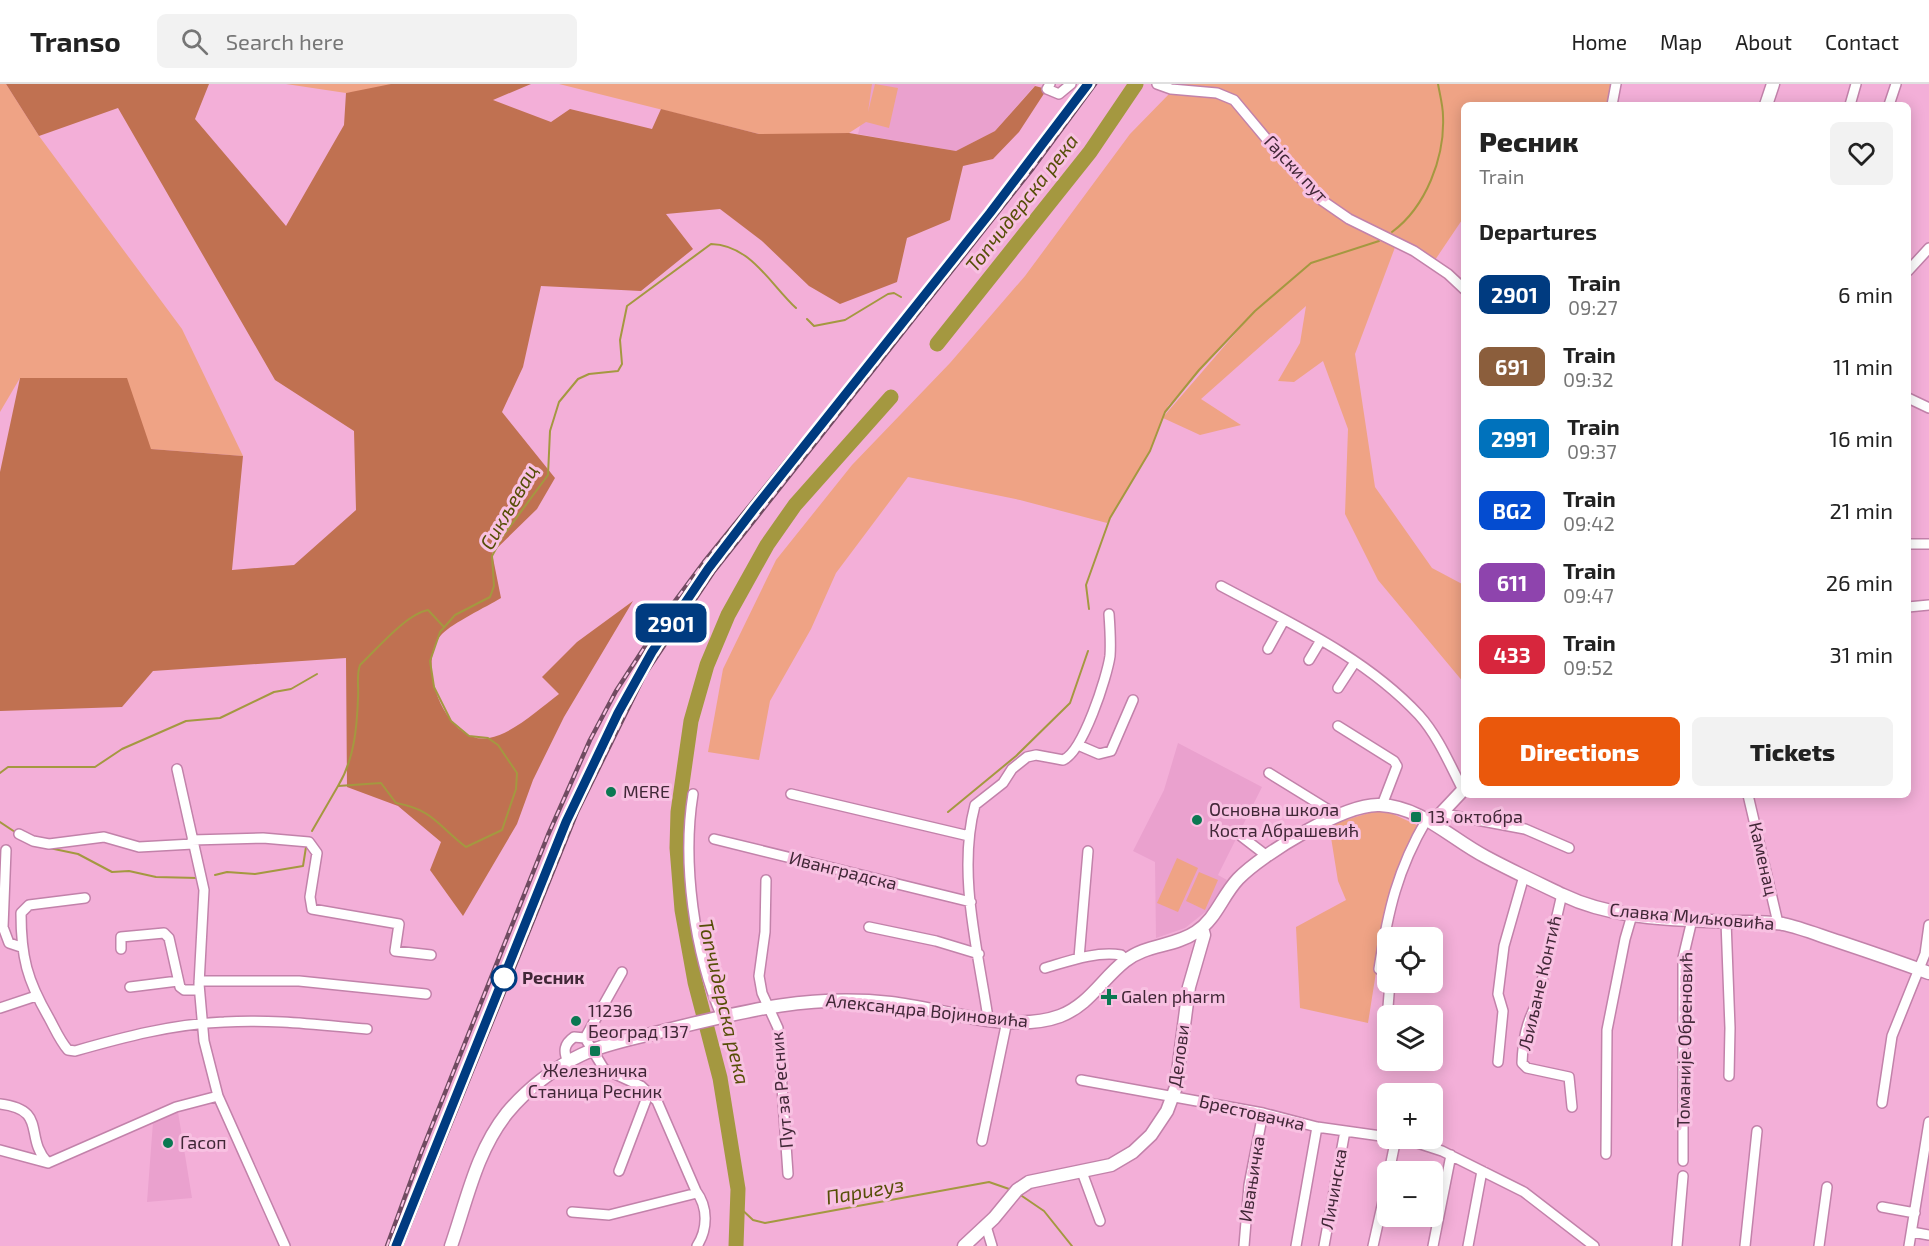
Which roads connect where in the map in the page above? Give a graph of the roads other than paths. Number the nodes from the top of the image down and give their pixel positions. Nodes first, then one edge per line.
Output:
1 (1050, 84) edge
2 (1071, 84) edge
3 (1157, 84) edge
4 (1616, 84) edge
5 (1856, 84) edge
6 (1896, 84) edge
7 (1771, 85) edge
8 (1613, 102) edge
9 (1767, 102) edge
10 (1851, 102) edge
11 (1890, 102) edge
12 (1929, 248) edge
13 (1911, 268) edge
14 (1461, 287) edge
15 (1911, 399) edge
16 (1929, 408) edge
17 (1911, 544) edge
18 (1929, 544) edge
19 (1221, 586) dead end
20 (1929, 605) edge
21 (1911, 607) edge
22 (1109, 614) dead end
23 (1284, 620) junction
24 (1321, 640) junction
25 (1268, 649) dead end
26 (1309, 660) dead end
27 (1355, 662) junction
28 (1338, 688) dead end
29 (1133, 700) dead end
30 (1338, 726) dead end
31 (1078, 746) junction
32 (177, 769) dead end
33 (1269, 773) dead end
34 (1461, 784) edge
35 (1461, 792) edge
36 (693, 794) dead end
37 (791, 794) dead end
38 (1749, 798) edge
39 (1382, 805) junction
40 (1443, 810) junction
41 (1336, 816) junction
42 (1430, 821) junction
43 (19, 834) dead end
44 (969, 836) junction
45 (1240, 836) dead end
46 (714, 839) dead end
47 (193, 842) junction
48 (1569, 848) dead end
49 (6, 850) dead end
50 (1088, 851) dead end
51 (1267, 856) junction
52 (1524, 876) junction
53 (765, 880) dead end
54 (1562, 894) junction
55 (85, 898) dead end
56 (971, 902) junction
57 (1632, 915) junction
58 (1692, 920) junction
59 (1726, 921) junction
60 (1778, 923) junction
61 (1929, 925) edge
62 (869, 927) dead end
63 (1386, 927) edge
64 (1202, 928) junction
65 (21, 947) junction
66 (121, 949) dead end
67 (979, 954) junction
68 (431, 955) dead end
69 (1079, 958) junction
70 (1126, 960) junction
71 (1046, 968) dead end
72 (1924, 971) edge
73 (622, 972) dead end
74 (178, 981) junction
75 (199, 985) junction
76 (130, 987) dead end
77 (426, 994) dead end
78 (36, 996) junction
79 (768, 1007) junction
80 (0, 1008) edge
81 (720, 1017) junction
82 (988, 1018) junction
83 (1008, 1021) junction
84 (200, 1024) junction
85 (367, 1029) dead end
86 (585, 1038) junction
87 (593, 1050) junction
88 (568, 1062) junction
89 (1498, 1062) dead end
90 (1729, 1076) dead end
91 (1081, 1080) dead end
92 (649, 1092) junction
93 (218, 1096) junction
94 (1174, 1096) junction
95 (1882, 1103) dead end
96 (0, 1104) edge
97 (1572, 1107) dead end
98 (1263, 1113) junction
99 (1929, 1122) edge
100 (1317, 1128) junction
101 (1345, 1131) junction
102 (1757, 1131) dead end
103 (1377, 1135) edge
104 (982, 1141) dead end
105 (1434, 1149) edge
106 (0, 1150) edge
107 (1606, 1154) dead end
108 (1451, 1155) junction
109 (1683, 1161) dead end
110 (48, 1163) junction
111 (619, 1171) dead end
112 (1482, 1171) junction
113 (1082, 1172) junction
114 (788, 1174) dead end
115 (1683, 1176) dead end
116 (1827, 1187) dead end
117 (697, 1193) junction
118 (1882, 1207) dead end
119 (572, 1212) dead end
120 (1915, 1213) junction
121 (1100, 1221) dead end
122 (986, 1226) junction
123 (1377, 1227) edge
124 (1912, 1232) junction
125 (1929, 1235) edge
126 (1581, 1242) edge
127 (285, 1246) edge
128 (451, 1246) edge
129 (697, 1246) edge
130 (964, 1246) edge
131 (992, 1246) edge
132 (1244, 1246) edge
133 (1296, 1246) edge
134 (1324, 1246) edge
135 (1373, 1246) edge
136 (1433, 1246) edge
137 (1468, 1246) edge
138 (1594, 1246) edge
139 (1677, 1246) edge
140 (1745, 1246) edge
141 (1819, 1246) edge
142 (1909, 1246) edge

1 - 2 street
3 - 14 street, Гајски пут
4 - 8 street
5 - 10 street
6 - 11 street
7 - 9 street
12 - 13 street
15 - 16 street
17 - 18 street
19 - 23 street
20 - 21 street
22 - 31 street
23 - 24 street
23 - 25 street
24 - 26 street
24 - 27 street
27 - 28 street
27 - 34 street
29 - 31 street
30 - 39 street
31 - 44 street
32 - 47 street
33 - 41 street
35 - 40 street
36 - 81 street
37 - 44 street
38 - 60 street, Каменац
39 - 41 street
39 - 42 street, Славка Миљковића
40 - 42 street
40 - 48 street
41 - 51 street
42 - 52 street, Славка Миљковића
42 - 63 street
43 - 47 street
44 - 56 street
45 - 51 street
46 - 56 street, Иванградска
47 - 68 street
47 - 75 street
49 - 65 street
50 - 69 street
51 - 64 street
52 - 54 street, Славка Миљковића
52 - 89 street
53 - 79 street, Пут за Ресник
54 - 57 street, Славка Миљковића
54 - 97 street, Љиљане Контић
55 - 65 street
56 - 67 street
57 - 58 street, Славка Миљковића
57 - 107 street
58 - 59 street, Славка Миљковића
58 - 109 street, Томаније Обреновић
59 - 60 street, Славка Миљковића
59 - 90 street
60 - 72 street, Славка Миљковића
61 - 72 street
62 - 67 street
64 - 70 street, Александра Војиновића
64 - 94 street, Делови
65 - 78 street
66 - 74 street
67 - 82 street
69 - 70 street
69 - 71 street
70 - 83 street, Александра Војиновића
72 - 95 street
73 - 86 street
74 - 75 street
74 - 76 street
75 - 77 street
75 - 84 street
78 - 80 street
78 - 84 street
79 - 81 street, Александра Војиновића
79 - 82 street, Александра Војиновића
79 - 114 street, Пут за Ресник
81 - 87 street, Александра Војиновића
82 - 83 street, Александра Војиновића
83 - 104 street
84 - 85 street
84 - 93 street
86 - 87 street
86 - 88 street
87 - 88 street, Александра Војиновића
87 - 92 street
88 - 128 street, Александра Војиновића
91 - 94 street, Брестовачка
92 - 111 street
92 - 117 street
93 - 110 street
93 - 127 street
94 - 98 street, Брестовачка
94 - 113 street, Делови
96 - 110 street
98 - 100 street, Брестовачка
98 - 132 street, Ивањичка
99 - 120 street
100 - 101 street, Брестовачка
100 - 133 street
101 - 103 street, Брестовачка
101 - 134 street, Личинска
102 - 140 street
105 - 108 street
106 - 110 street
108 - 112 street
108 - 136 street
112 - 126 street
112 - 137 street
113 - 121 street
113 - 122 street, Делови
115 - 139 street
116 - 141 street
117 - 119 street
117 - 129 street
118 - 120 street
120 - 124 street
122 - 130 street, Делови
122 - 131 street
123 - 135 street
124 - 125 street
124 - 142 street
126 - 138 street

